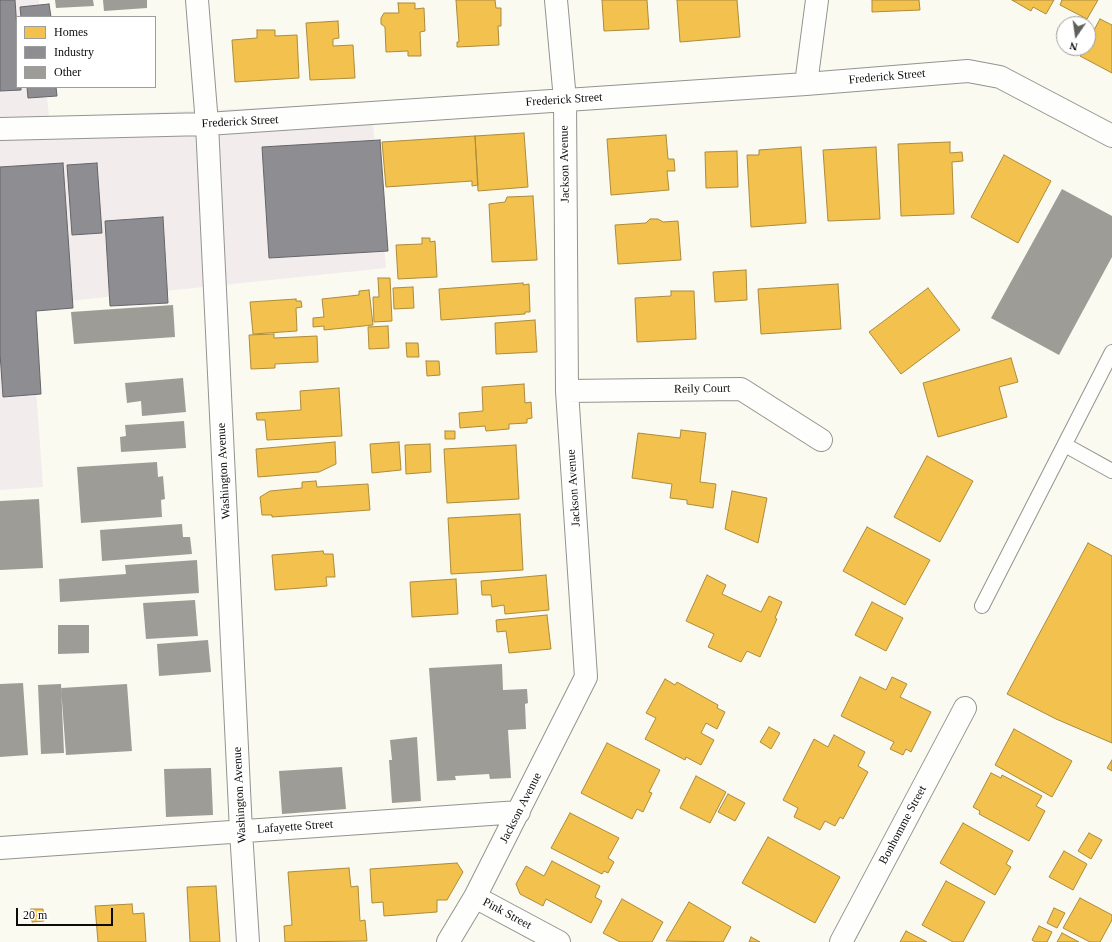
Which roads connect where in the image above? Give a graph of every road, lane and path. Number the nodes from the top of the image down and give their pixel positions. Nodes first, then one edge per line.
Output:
1 (197, 0) edge
2 (556, 0) edge
3 (817, 0) edge
4 (806, 84) junction
5 (565, 100) junction
6 (207, 124) junction
7 (0, 129) edge
8 (1112, 136) edge
9 (1112, 352) edge
10 (567, 391) junction
11 (821, 440) dead end
12 (1065, 445) junction
13 (1112, 471) edge
14 (982, 606) dead end
15 (965, 708) dead end
16 (519, 812) junction
17 (241, 831) junction
18 (0, 848) edge
19 (475, 897) junction
20 (248, 942) edge
21 (448, 942) edge
22 (560, 942) edge
23 (841, 942) edge

1 - 6 street, Washington Avenue
2 - 5 street, Jackson Avenue
3 - 4 street
4 - 5 street, Frederick Street
4 - 8 street, Frederick Street
5 - 6 street, Frederick Street
5 - 10 street, Jackson Avenue
6 - 7 street, Frederick Street
6 - 17 street, Washington Avenue
9 - 12 lane
10 - 11 street, Reily Court
10 - 16 street, Jackson Avenue
12 - 13 lane
12 - 14 lane
15 - 23 street, Bonhomme Street
16 - 17 street, Lafayette Street
16 - 19 street, Jackson Avenue
17 - 18 street, Lafayette Street
17 - 20 street, Washington Avenue
19 - 21 street, Jackson Avenue
19 - 22 street, Pink Street

